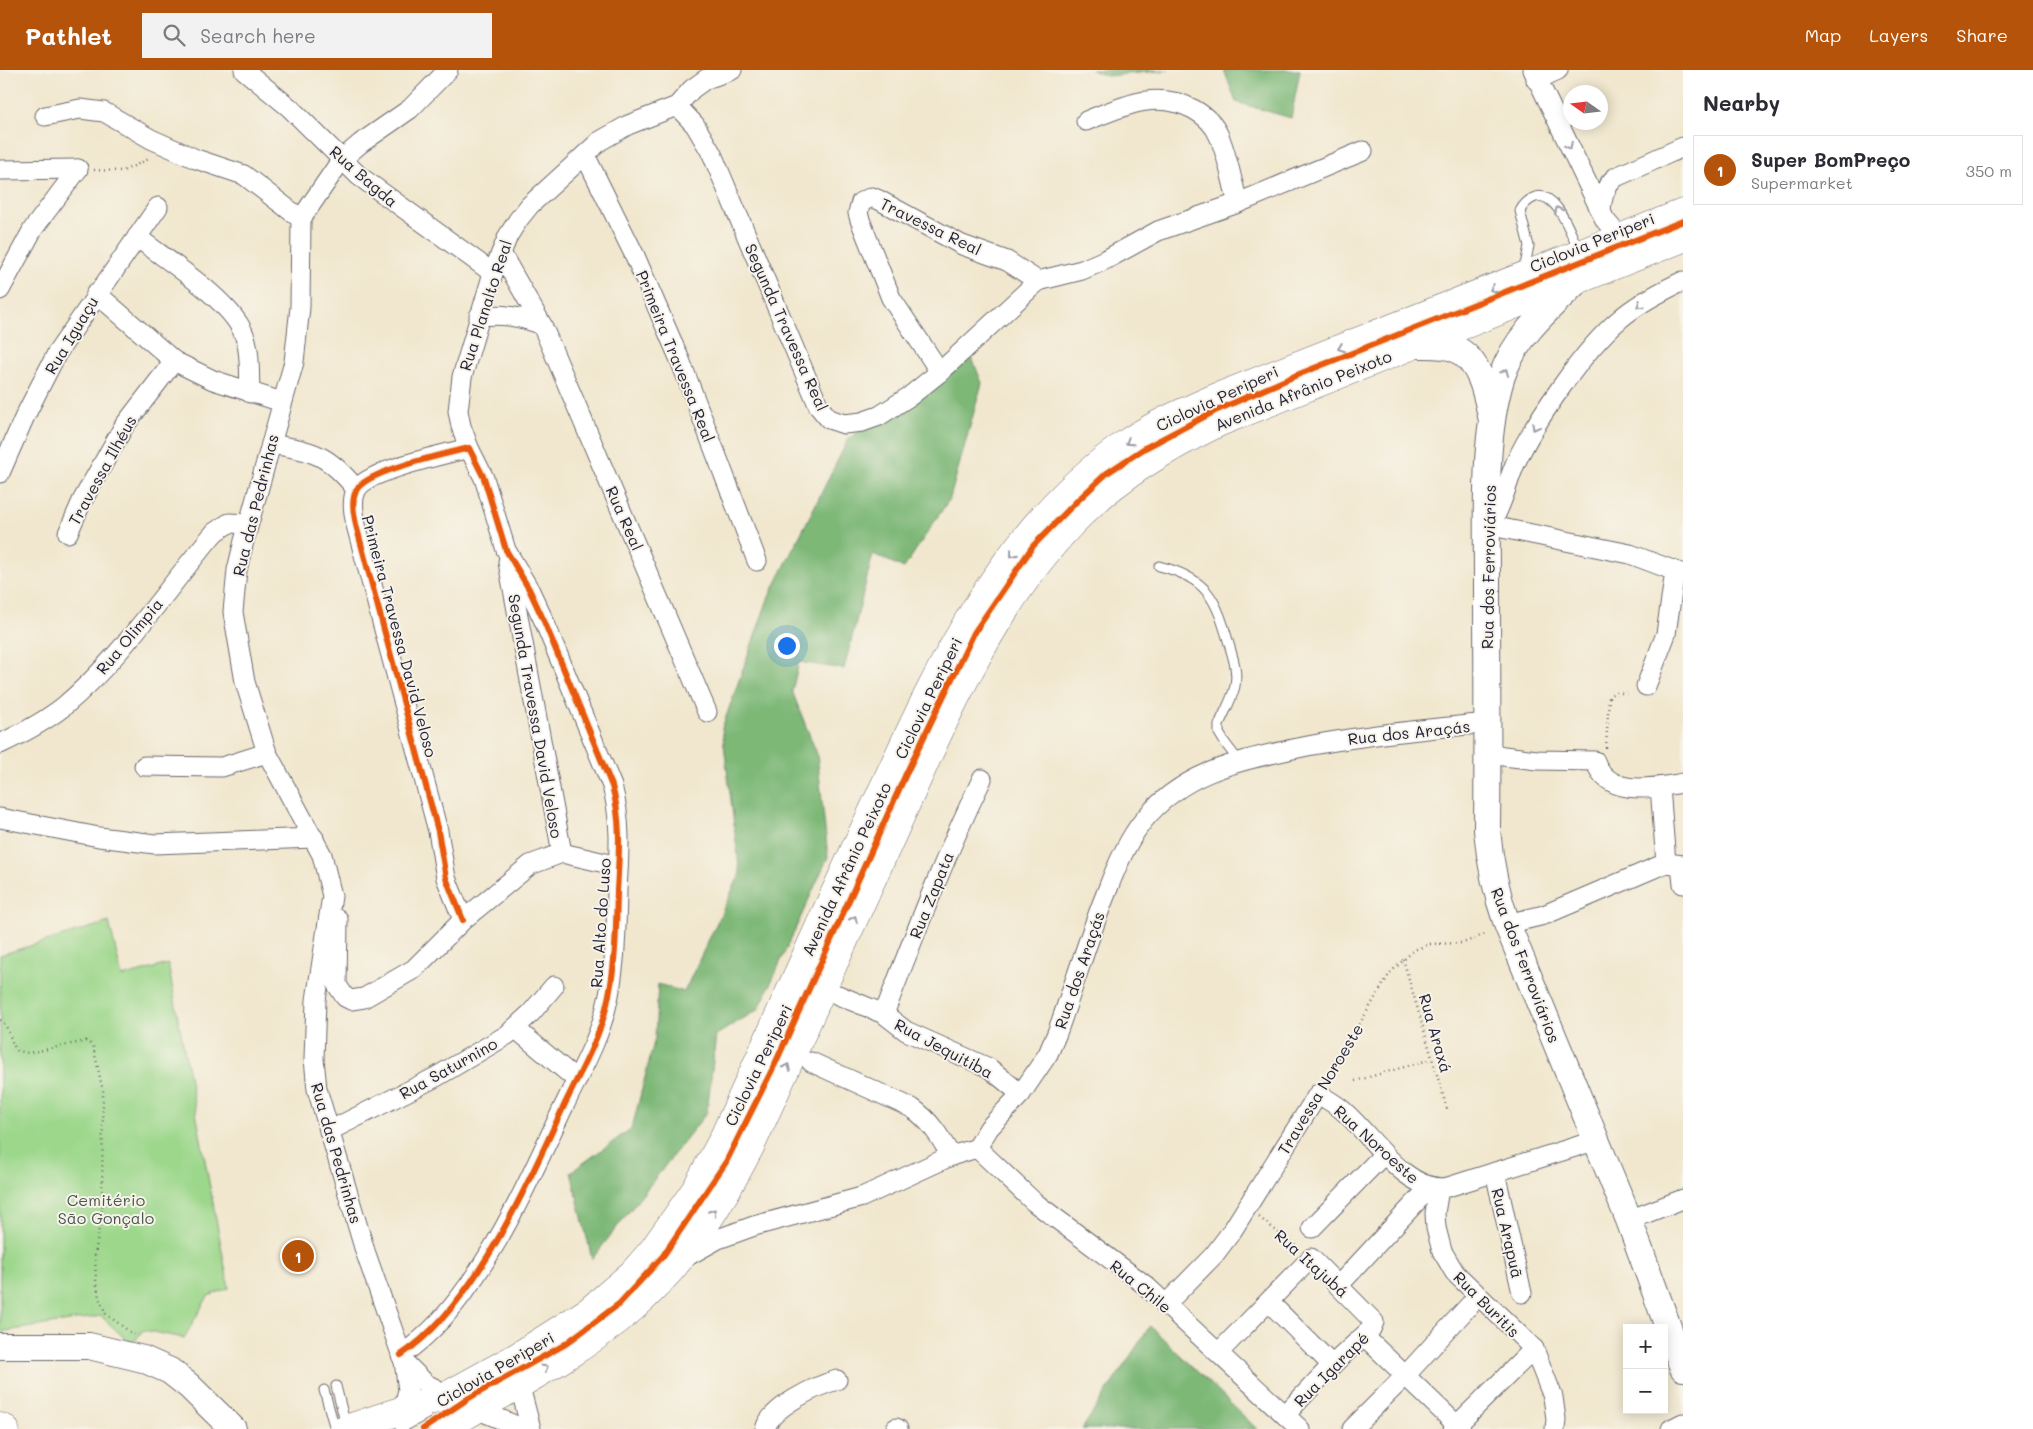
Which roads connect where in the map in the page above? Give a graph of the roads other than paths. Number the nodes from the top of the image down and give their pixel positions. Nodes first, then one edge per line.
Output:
1 (244, 70) edge
2 (448, 70) edge
3 (732, 70) edge
4 (1558, 70) edge
5 (1535, 75) edge
6 (676, 106) junction
7 (45, 116) dead end
8 (1086, 121) dead end
9 (1683, 146) edge
10 (1363, 151) dead end
11 (585, 155) junction
12 (342, 159) junction
13 (0, 170) edge
14 (1238, 203) junction
15 (158, 206) dead end
16 (1601, 210) junction
17 (1683, 213) edge
18 (301, 219) junction
19 (137, 237) junction
20 (1683, 238) edge
21 (1628, 248) junction
22 (501, 253) junction
23 (1580, 254) junction
24 (493, 273) junction
25 (1522, 278) junction
26 (1038, 281) junction
27 (1577, 281) junction
28 (1683, 281) edge
29 (0, 290) edge
30 (96, 293) junction
31 (479, 316) junction
32 (542, 325) junction
33 (1417, 345) junction
34 (174, 360) junction
35 (940, 372) junction
36 (250, 393) junction
37 (282, 402) junction
38 (1492, 419) junction
39 (271, 444) junction
40 (472, 454) junction
41 (0, 473) edge
42 (356, 490) junction
43 (1487, 522) junction
44 (248, 524) junction
45 (68, 533) dead end
46 (506, 550) junction
47 (757, 561) dead end
48 (1160, 566) dead end
49 (1679, 573) edge
50 (1646, 686) road end
51 (707, 712) dead end
52 (1487, 723) junction
53 (0, 744) edge
54 (268, 754) junction
55 (1488, 754) junction
56 (1238, 760) junction
57 (144, 766) dead end
58 (982, 779) dead end
59 (1683, 783) edge
60 (1660, 787) junction
61 (0, 818) edge
62 (314, 838) junction
63 (562, 853) junction
64 (1677, 865) edge
65 (618, 866) junction
66 (1683, 884) edge
67 (332, 896) junction
68 (463, 920) junction
69 (1508, 924) junction
70 (554, 986) dead end
71 (838, 994) dead end
72 (884, 1014) junction
73 (516, 1029) junction
74 (811, 1062) dead end
75 (577, 1080) junction
76 (1021, 1094) junction
77 (1318, 1094) joint
78 (329, 1131) junction
79 (1597, 1140) junction
80 (977, 1148) junction
81 (1384, 1154) junction
82 (951, 1156) junction
83 (1495, 1172) junction
84 (1434, 1188) junction
85 (1683, 1199) edge
86 (1629, 1220) junction
87 (1312, 1228) dead end
88 (678, 1261) junction
89 (1339, 1285) junction
90 (1522, 1294) dead end
91 (1477, 1297) junction
92 (1269, 1302) junction
93 (1165, 1305) junction
94 (1369, 1329) junction
95 (0, 1346) edge
96 (1534, 1349) junction
97 (1219, 1352) junction
98 (402, 1358) junction
99 (1332, 1365) junction
100 (1683, 1368) edge
101 (1405, 1376) junction
102 (483, 1377) junction
103 (837, 1380) dead end
104 (519, 1383) junction
105 (336, 1386) dead end
106 (324, 1390) dead end
107 (448, 1395) junction
108 (476, 1409) junction
109 (1285, 1415) junction
110 (401, 1420) edge
111 (1683, 1423) edge
112 (0, 1427) edge
113 (229, 1427) edge
114 (1457, 1428) edge
115 (5, 1429) edge
116 (335, 1429) edge
117 (346, 1429) edge
118 (443, 1429) edge
119 (524, 1429) edge
120 (531, 1429) edge
121 (765, 1429) edge
122 (1300, 1429) edge
123 (1352, 1429) edge
124 (1555, 1429) edge
125 (1671, 1429) edge

1 - 12 street, Rua Bagda
2 - 12 street
3 - 6 street, Rua Planalto Real
4 - 5 street
5 -> 16 street
6 - 11 street, Rua Planalto Real
6 - 35 street, Segunda Travessa Real
7 - 18 street
8 - 14 street
9 - 16 street
10 - 14 street, Segunda Travessa Real
11 - 22 street, Rua Planalto Real
11 - 47 street, Primeira Travessa Real
12 - 18 street
12 - 24 street, Rua Bagda
13 - 29 street
14 - 26 street, Segunda Travessa Real
15 - 19 street, Rua Iguaçu
16 - 21 street
17 - 21 main road, Avenida Afrânio Peixoto
18 - 37 street, Rua das Pedrinhas
19 - 30 street, Rua Iguaçu
19 - 36 street
20 - 21 main road, Avenida Afrânio Peixoto
21 - 23 main road, Avenida Afrânio Peixoto
21 - 27 main road, Avenida Afrânio Peixoto
22 - 24 street, Rua Planalto Real
22 - 32 street, Rua Real
23 - 25 main road, Avenida Afrânio Peixoto
23 -> 25 lane
24 - 31 street, Rua Planalto Real
25 -> 102 main road, Avenida Afrânio Peixoto
26 - 35 street, Segunda Travessa Real
26 - 35 street, Travessa Real
27 - 33 main road, Avenida Afrânio Peixoto
38 -> 27 main road, Rua dos Ferroviários
28 -> 43 street
30 - 34 street
30 - 41 street, Rua Iguaçu
31 - 32 street
31 - 40 street, Rua Planalto Real
32 - 51 street, Rua Real
33 - 38 main road, Rua dos Ferroviários
88 -> 33 main road, Avenida Afrânio Peixoto
34 - 36 street
34 - 45 street, Travessa Ilhéus
36 - 37 street
37 - 39 street, Rua das Pedrinhas
38 - 43 main road, Rua dos Ferroviários
39 - 42 street
39 - 44 street, Rua das Pedrinhas
40 - 42 street
40 - 46 street, Rua Alto do Luso
42 - 68 street, Primeira Travessa David Veloso
43 - 49 street
43 - 52 main road, Rua dos Ferroviários
44 - 53 street, Rua Olimpia
44 - 54 street, Rua das Pedrinhas
46 - 63 street, Segunda Travessa David Veloso
46 - 65 street, Rua Alto do Luso
48 - 56 lane
49 - 50 street
52 - 55 main road, Rua dos Ferroviários
52 - 56 street, Rua dos Araçás
54 - 57 street
54 - 62 street, Rua das Pedrinhas
55 - 60 street
55 - 69 main road, Rua dos Ferroviários
56 - 76 street, Rua dos Araçás
58 - 72 street, Rua Zapata
59 - 60 street
60 - 64 street
61 - 62 street
62 - 67 street, Rua das Pedrinhas
63 - 65 street
63 - 68 street
64 - 66 street
64 - 69 street
65 - 75 street, Rua Alto do Luso
67 - 68 street
67 - 78 street, Rua das Pedrinhas
69 - 79 main road, Rua dos Ferroviários
70 - 73 street, Rua Saturnino
71 - 72 street, Rua Jequitiba
72 - 76 street, Rua Jequitiba
73 - 75 street
73 - 78 street, Rua Saturnino
74 - 82 street
75 - 98 street, Rua Alto do Luso
76 - 80 street, Rua dos Araçás
77 - 81 street, Rua Noroeste
77 - 93 street, Travessa Noroeste
78 - 98 street, Rua das Pedrinhas
79 - 83 street
79 - 86 main road, Rua dos Ferroviários
80 - 82 street
80 - 93 street, Rua Chile
81 - 84 street, Rua Noroeste
81 - 87 street
82 - 88 street
83 - 84 street
83 - 90 street, Rua Arapuã
84 - 89 street
84 - 91 street, Rua Buritis
85 - 86 street
86 - 100 main road, Rua dos Ferroviários
104 -> 88 main road, Avenida Afrânio Peixoto
89 - 92 street, Rua Itajubá
89 - 94 street, Rua Itajubá
91 - 96 street, Rua Buritis
91 - 101 street
92 - 97 street
92 - 99 street
93 - 97 street, Rua Chile
94 - 99 street, Rua Igarapé
94 - 101 street
95 - 113 main road
96 - 114 street
96 - 124 street, Rua Buritis
97 - 109 street, Rua Chile
98 - 107 street, Rua das Pedrinhas
98 - 110 street, Rua das Pedrinhas
99 - 109 street, Rua Igarapé
101 - 114 street
101 - 123 street
102 - 107 main road, Avenida Afrânio Peixoto
102 - 110 lane
103 - 121 street
104 - 108 main road, Avenida Afrânio Peixoto
104 - 120 street
105 - 117 lane
106 - 116 lane
107 - 110 main road, Avenida Afrânio Peixoto
108 - 118 main road, Avenida Afrânio Peixoto
108 - 119 street
109 - 122 street, Rua Chile
110 - 117 main road, Avenida Afrânio Peixoto
111 - 125 street
112 - 115 main road

